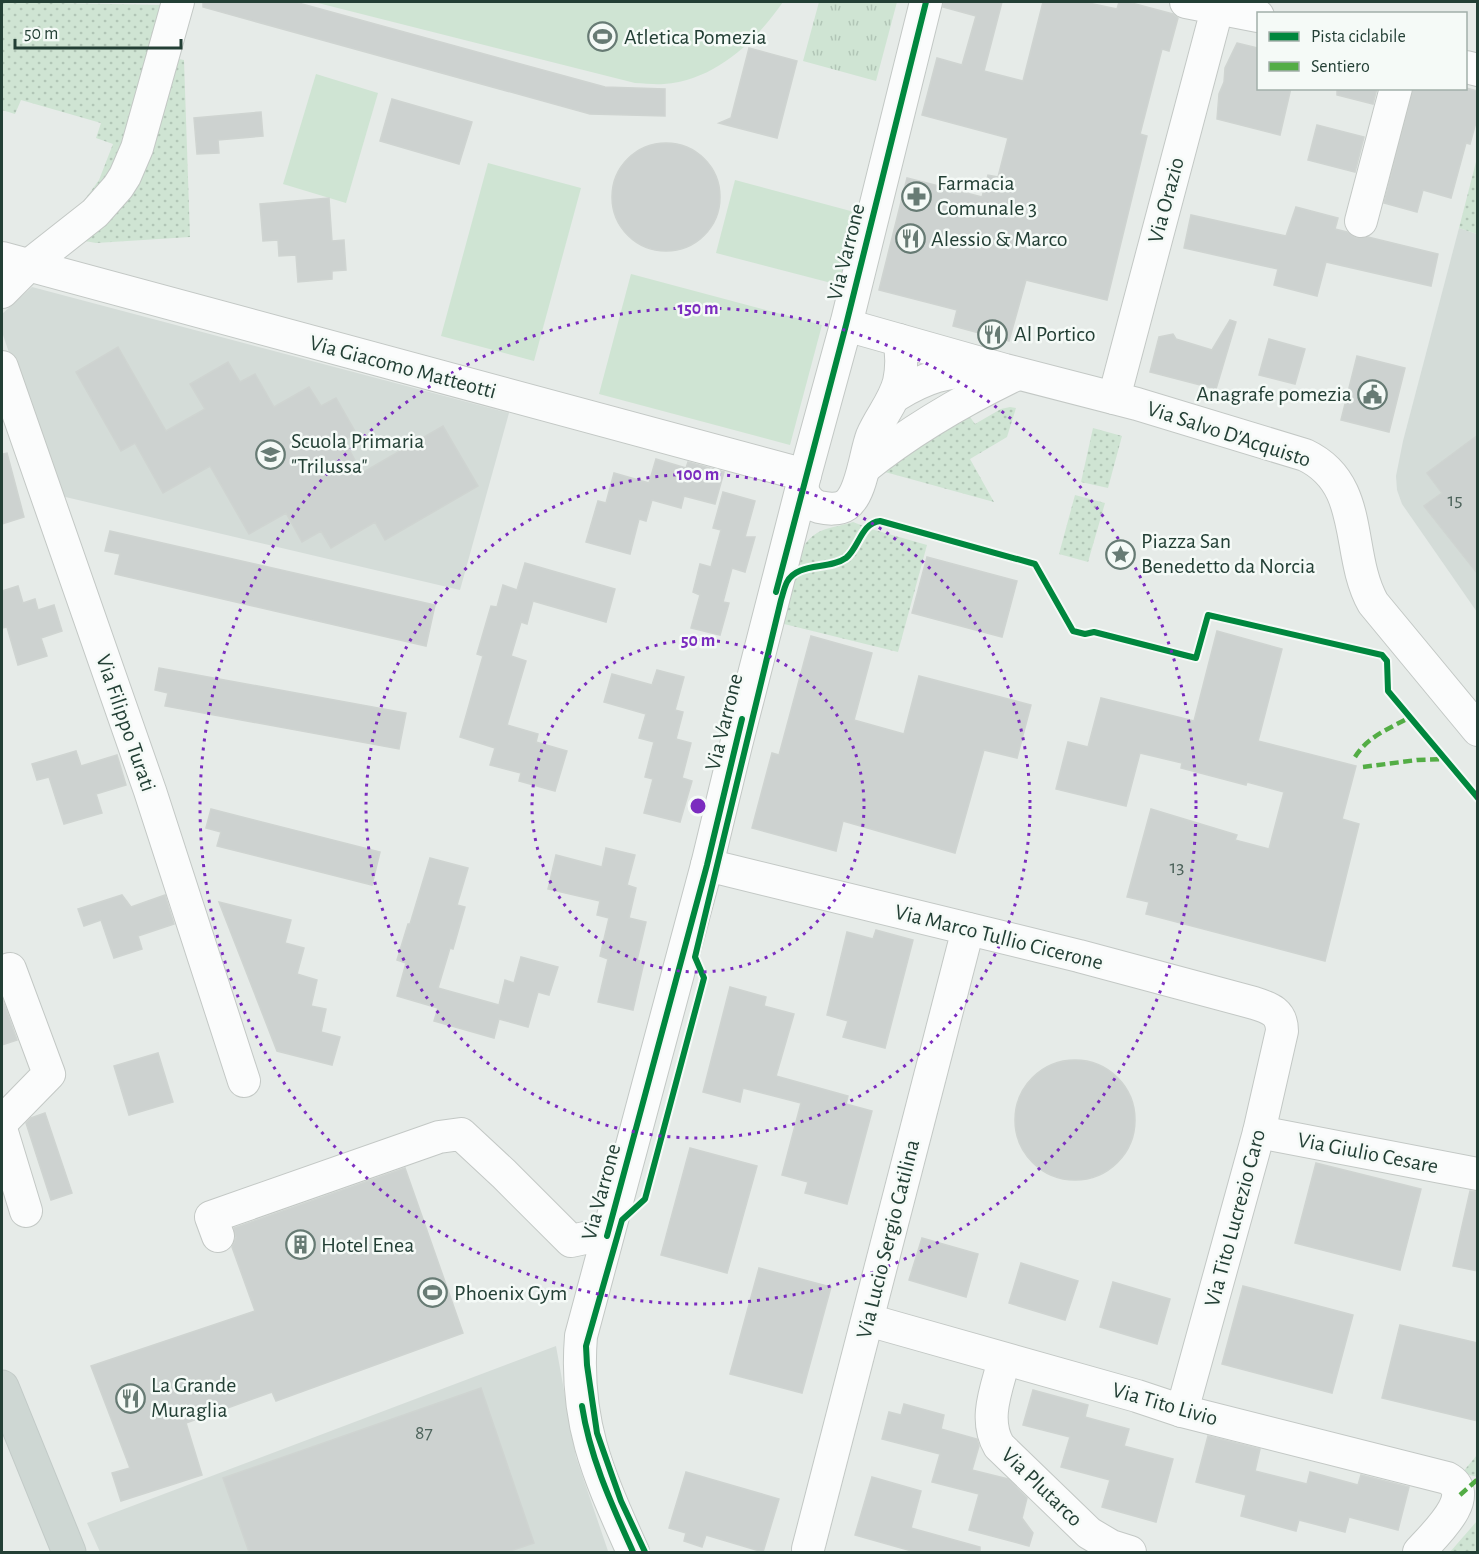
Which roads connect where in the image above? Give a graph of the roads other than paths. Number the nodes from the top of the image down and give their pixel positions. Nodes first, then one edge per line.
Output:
1 (178, 2) edge
2 (926, 2) edge
3 (1186, 2) edge
4 (1218, 5) edge
5 (1257, 16) edge
6 (1395, 90) edge
7 (1361, 221) dead end
8 (15, 261) edge
9 (2, 292) edge
10 (846, 325) junction
11 (899, 340) junction
12 (2, 367) edge
13 (1011, 372) junction
14 (895, 396) junction
15 (1114, 398) junction
16 (864, 468) junction
17 (803, 481) junction
18 (847, 505) junction
19 (776, 590) junction
20 (1478, 730) edge
21 (707, 865) junction
22 (968, 929) junction
23 (2, 972) edge
24 (1282, 1023) joint
25 (244, 1081) dead end
26 (2, 1122) edge
27 (2, 1132) edge
28 (1259, 1132) junction
29 (1478, 1174) edge
30 (26, 1211) dead end
31 (608, 1233) junction
32 (218, 1236) dead end
33 (868, 1320) junction
34 (1004, 1360) junction
35 (2, 1387) edge
36 (1182, 1411) junction
37 (808, 1550) dead end
38 (627, 1551) edge
39 (69, 1552) edge
40 (1130, 1552) edge
41 (1419, 1552) edge

1 - 8 street
2 - 10 street, Via Varrone
3 - 4 street
4 - 5 street
4 - 15 street, Via Orazio
6 - 7 street
8 - 9 street
8 - 17 street, Via Giacomo Matteotti
10 - 11 street, Via Salvo D'Acquisto
10 - 17 street, Via Varrone
11 - 13 street, Via Salvo D'Acquisto
11 - 14 street
12 - 25 street, Via Filippo Turati
13 - 14 street, Via Salvo D'Acquisto
13 - 15 street, Via Salvo D'Acquisto
13 - 16 street
14 - 16 street
15 - 20 street, Via Salvo D'Acquisto
16 - 18 street
17 - 18 street
17 - 19 street, Via Varrone
18 - 19 street, Via Varrone
19 - 21 street, Via Varrone
21 - 22 street, Via Marco Tullio Cicerone
21 - 31 street, Via Varrone
22 - 24 street, Via Marco Tullio Cicerone
22 - 33 street, Via Lucio Sergio Catilina
23 - 26 street
24 - 28 street, Via Tito Lucrezio Caro
27 - 30 street
28 - 29 street, Via Giulio Cesare
28 - 36 street, Via Tito Lucrezio Caro
31 - 32 street
31 - 38 street, Via Varrone
33 - 34 street, Via Tito Livio
33 - 37 street, Via Lucio Sergio Catilina
34 - 36 street, Via Tito Livio
34 - 40 street, Via Plutarco
35 - 39 main road
36 - 41 street, Via Tito Livio

